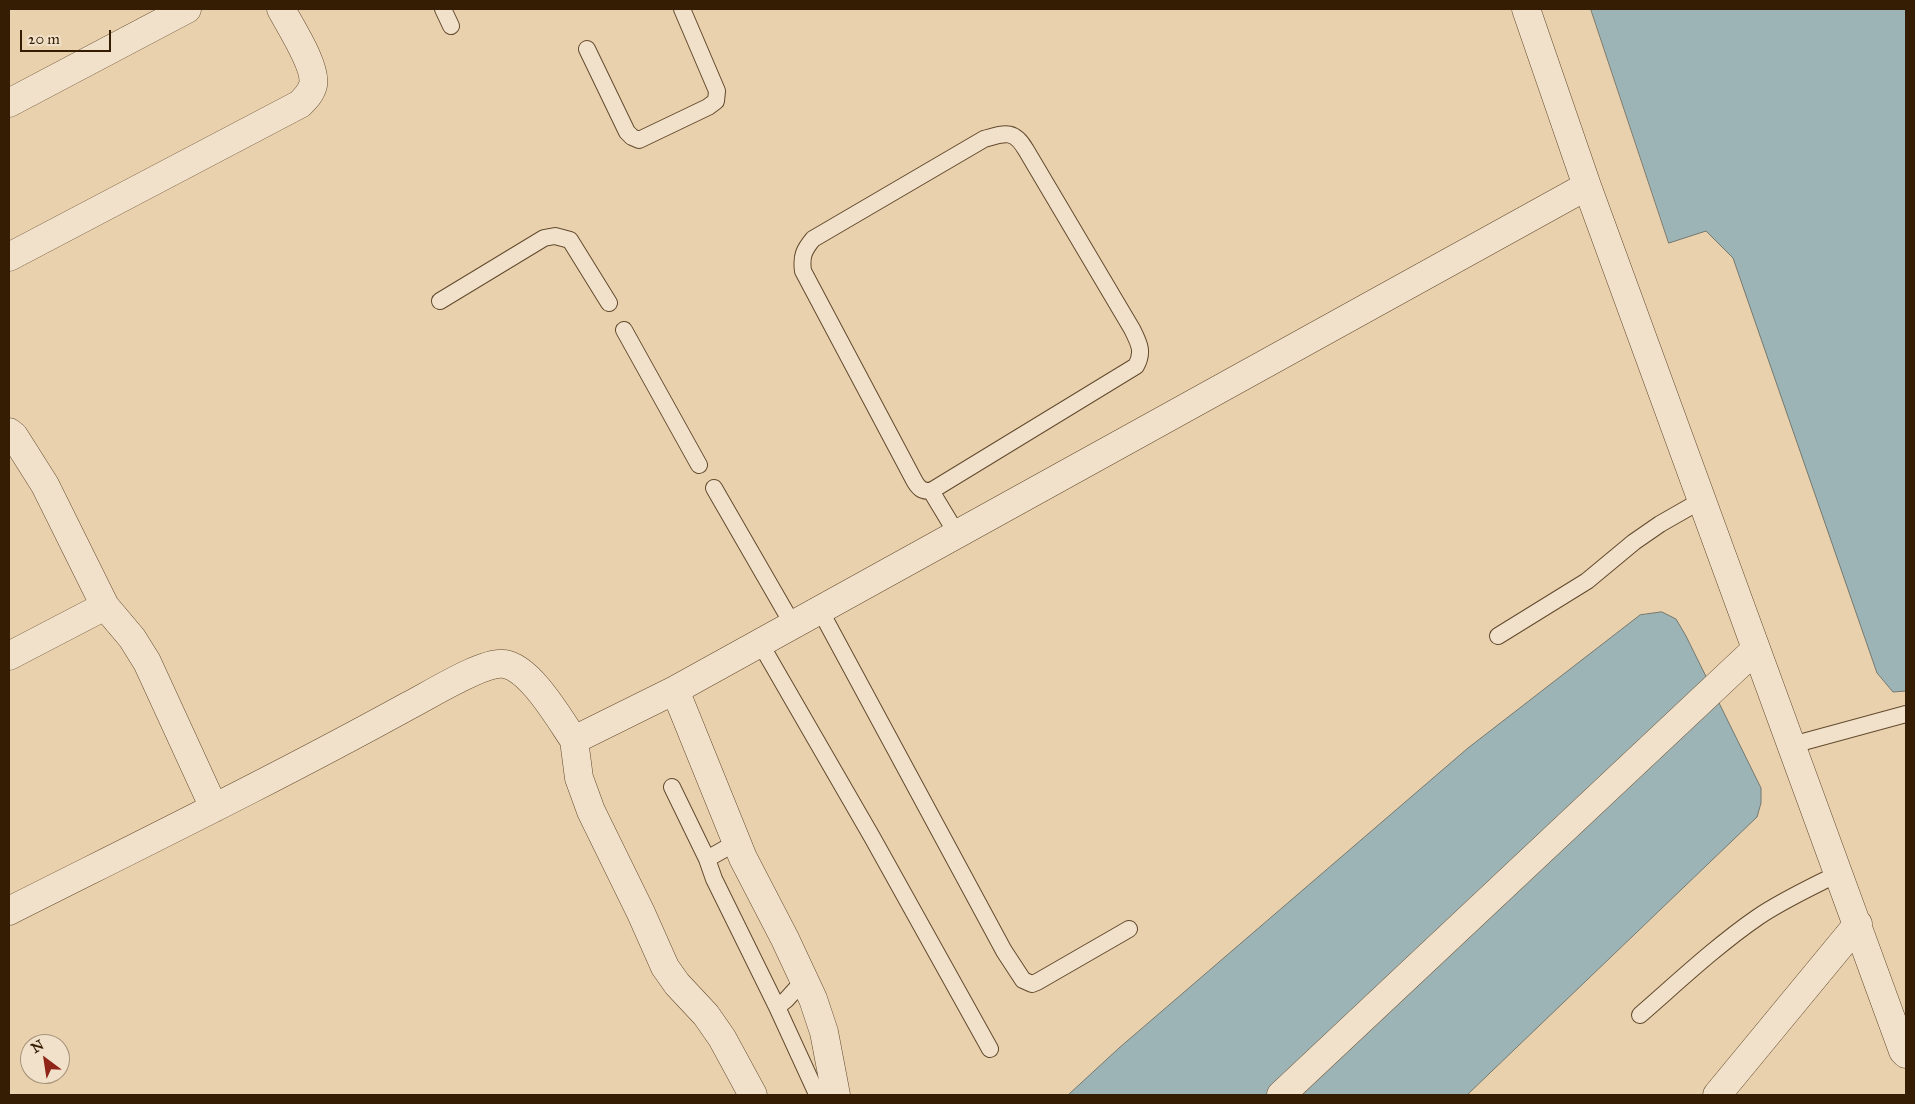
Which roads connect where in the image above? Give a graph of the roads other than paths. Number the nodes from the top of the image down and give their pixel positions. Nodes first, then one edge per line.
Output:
1 (187, 9) edge
2 (281, 9) edge
3 (443, 9) edge
4 (682, 9) edge
5 (1526, 9) edge
6 (451, 26) dead end
7 (587, 49) dead end
8 (9, 103) edge
9 (1587, 186) junction
10 (9, 257) edge
11 (440, 301) dead end
12 (609, 303) dead end
13 (624, 330) dead end
14 (9, 432) edge
15 (699, 464) dead end
16 (714, 488) dead end
17 (932, 491) junction
18 (1702, 500) junction
19 (957, 534) junction
20 (105, 606) junction
21 (820, 610) junction
22 (794, 625) junction
23 (1498, 636) dead end
24 (760, 643) junction
25 (1756, 649) junction
26 (9, 656) edge
27 (675, 690) junction
28 (1906, 714) edge
29 (574, 740) junction
30 (1792, 745) junction
31 (672, 786) dead end
32 (214, 808) junction
33 (737, 842) junction
34 (707, 859) junction
35 (1839, 873) junction
36 (9, 911) edge
37 (1858, 924) junction
38 (1128, 929) dead end
39 (804, 980) junction
40 (777, 1007) junction
41 (1640, 1016) dead end
42 (990, 1049) dead end
43 (1906, 1054) edge
44 (826, 1094) edge
45 (753, 1095) edge
46 (1281, 1095) edge
47 (1717, 1095) edge

1 - 8 street
2 - 10 street
3 - 6 lane
4 - 7 lane
5 - 9 street
9 - 18 street
9 - 19 street
11 - 12 lane
13 - 15 lane
14 - 20 street
16 - 22 lane
17 - 17 lane
17 - 19 lane
18 - 23 lane
18 - 25 street
19 - 21 street
20 - 26 street
20 - 32 street
21 - 22 street
21 - 38 lane
22 - 24 street
24 - 27 street
24 - 42 lane
25 - 30 street
25 - 46 street
27 - 29 street
27 - 33 street
28 - 30 lane
29 - 32 street
29 - 45 street
30 - 35 street
31 - 34 lane
32 - 36 street
33 - 34 lane
33 - 39 street
34 - 40 lane
35 - 37 street
35 - 41 lane
37 - 43 street
37 - 47 street
39 - 40 lane
39 - 44 street
40 - 44 lane

